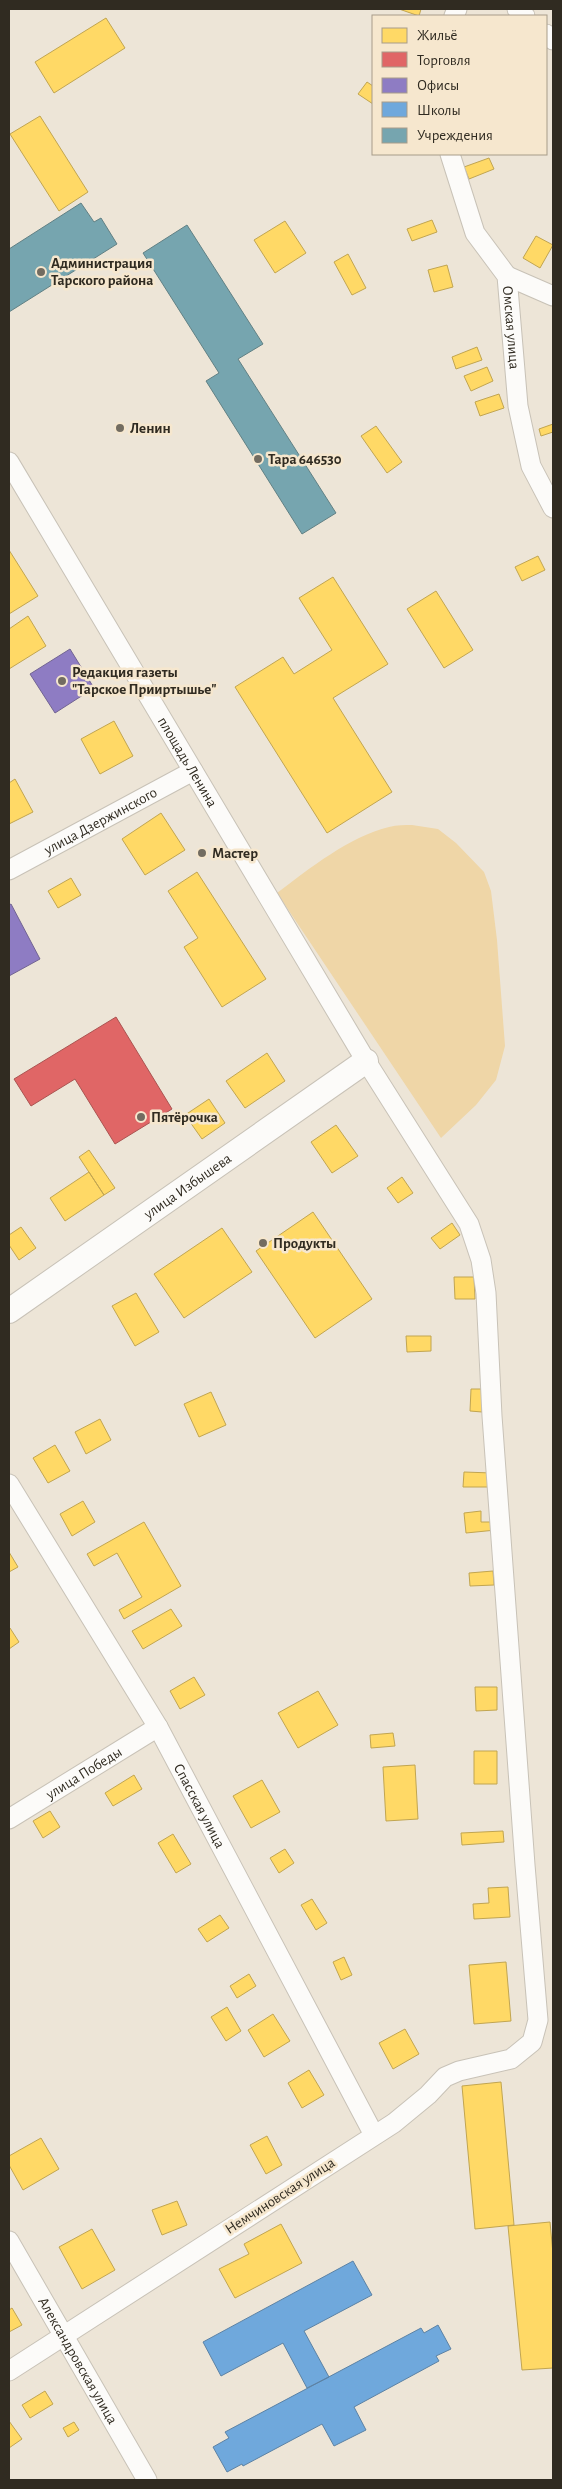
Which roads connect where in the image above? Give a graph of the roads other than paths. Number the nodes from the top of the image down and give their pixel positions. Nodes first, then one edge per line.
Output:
1 (450, 155) edge
2 (507, 276) junction
3 (553, 296) edge
4 (9, 462) edge
5 (553, 508) edge
6 (193, 771) junction
7 (9, 870) edge
8 (366, 1062) junction
9 (9, 1311) edge
10 (9, 1484) edge
11 (158, 1727) junction
12 (9, 1820) edge
13 (538, 2020) joint
14 (374, 2135) junction
15 (9, 2241) edge
16 (64, 2336) junction
17 (9, 2371) edge
18 (146, 2480) edge

1 - 2 street, Омская улица
2 - 3 street
2 - 5 street, Омская улица
4 - 6 street, площадь Ленина
6 - 7 street, улица Дзержинского
6 - 8 street, площадь Ленина
8 - 9 main road, улица Избышева
8 - 13 street, площадь Ленина
10 - 11 street, Спасская улица
11 - 12 street, улица Победы
11 - 14 street, Спасская улица
13 - 14 street, Немчиновская улица
14 - 16 street, Немчиновская улица
15 - 16 street, Александровская улица
16 - 17 street, Немчиновская улица
16 - 18 street, Александровская улица

